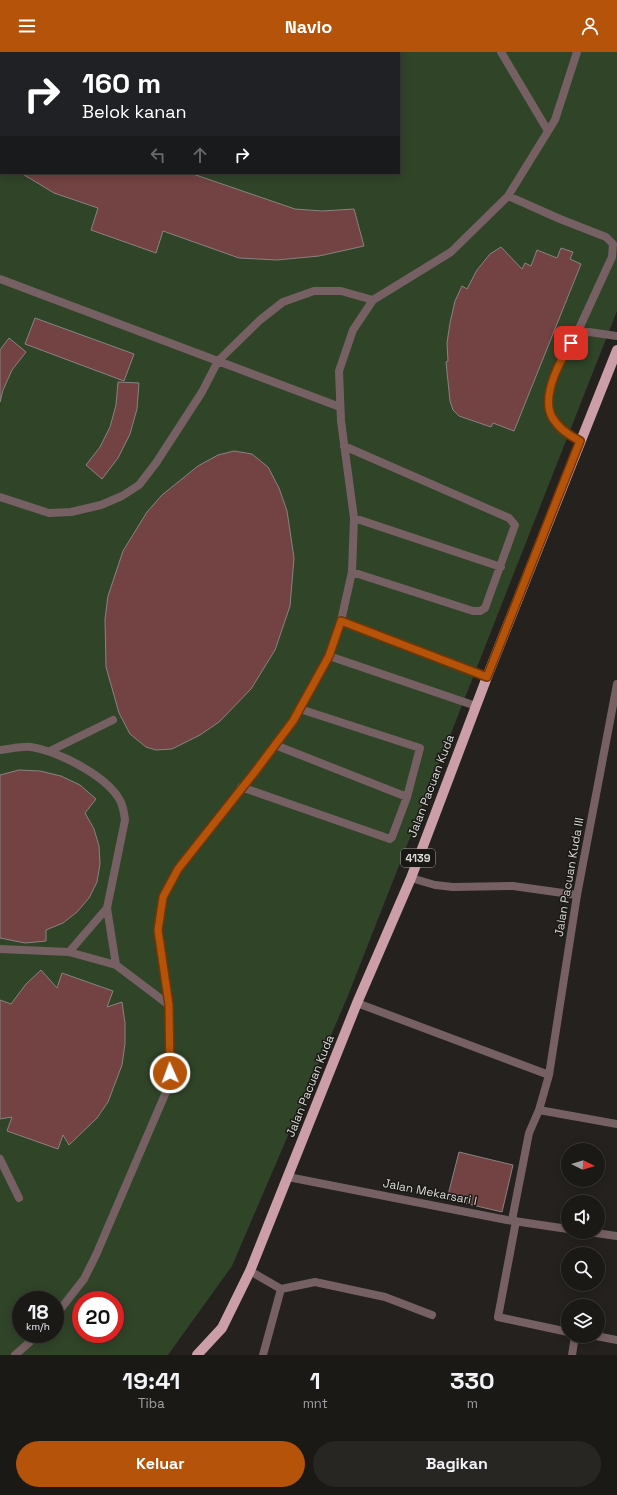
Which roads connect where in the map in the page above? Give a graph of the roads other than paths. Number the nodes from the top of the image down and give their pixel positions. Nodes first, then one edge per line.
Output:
1 (501, 52) edge
2 (577, 52) edge
3 (548, 131) junction
4 (508, 196) junction
5 (0, 279) edge
6 (373, 300) junction
7 (577, 333) junction
8 (617, 336) edge
9 (617, 350) edge
10 (218, 361) junction
11 (615, 362) edge
12 (340, 407) junction
13 (580, 441) junction
14 (344, 446) junction
15 (0, 497) edge
16 (354, 518) junction
17 (501, 566) junction
18 (352, 572) junction
19 (341, 621) junction
20 (329, 656) junction
21 (487, 677) junction
22 (617, 684) edge
23 (476, 706) junction
24 (300, 709) junction
25 (114, 720) dead end
26 (275, 745) junction
27 (0, 750) edge
28 (50, 751) junction
29 (241, 787) junction
30 (407, 797) junction
31 (411, 878) junction
32 (578, 895) junction
33 (107, 908) junction
34 (0, 949) edge
35 (69, 952) junction
36 (116, 966) junction
37 (357, 1003) junction
38 (169, 1005) junction
39 (549, 1074) junction
40 (539, 1110) junction
41 (617, 1124) edge
42 (0, 1159) edge
43 (288, 1178) junction
44 (20, 1198) dead end
45 (514, 1221) junction
46 (561, 1228) edge
47 (605, 1234) edge
48 (617, 1236) edge
49 (250, 1271) junction
50 (281, 1289) junction
51 (64, 1305) edge
52 (432, 1315) dead end
53 (561, 1330) edge
54 (605, 1338) edge
55 (617, 1340) edge
56 (29, 1343) edge
57 (574, 1343) edge
58 (15, 1355) edge
59 (197, 1355) edge
60 (263, 1355) edge
61 (572, 1355) edge

1 - 3 street
2 - 3 street
3 - 4 street
4 - 6 street
4 - 7 street
5 - 10 street
6 - 10 street
6 - 12 street
7 - 8 street
7 - 13 street
9 - 11 main road, Jalan Pacuan Kuda / 4139
10 - 12 street
10 - 15 street
11 - 13 main road, Jalan Pacuan Kuda / 4139
12 - 14 street
13 - 21 main road, Jalan Pacuan Kuda / 4139
14 - 16 street
14 - 17 street
16 - 17 street
16 - 18 street
17 - 18 street
18 - 19 street
19 - 20 street
19 - 21 street
20 - 23 street
20 - 24 street
21 - 23 main road, Jalan Pacuan Kuda / 4139
22 - 32 street, Jalan Pacuan Kuda III
23 - 31 main road, Jalan Pacuan Kuda / 4139
24 - 26 street
24 - 30 street
25 - 28 street
26 - 29 street
26 - 30 street
27 - 28 street
28 - 33 street
29 - 30 street
29 - 38 street
31 - 32 street
31 - 37 main road, Jalan Pacuan Kuda / 4139
32 - 39 street, Jalan Pacuan Kuda III
33 - 35 street
33 - 36 street
34 - 35 street
35 - 36 street
36 - 38 street
37 - 39 street
37 - 43 main road, Jalan Pacuan Kuda / 4139
38 - 51 street
39 - 40 street, Jalan Pacuan Kuda III
40 - 41 street
40 - 45 street, Jalan Pacuan Kuda III
42 - 44 street
43 - 45 street, Jalan Mekarsari I
43 - 49 main road, Jalan Pacuan Kuda / 4139
45 - 46 street, Jalan Mekarsari I
45 - 53 street, Jalan Pacuan Kuda III
47 - 48 street
49 - 50 street
49 - 59 main road, Jalan Pacuan Kuda / 4139
50 - 52 street
50 - 60 street
54 - 55 street
56 - 58 street
57 - 61 street

